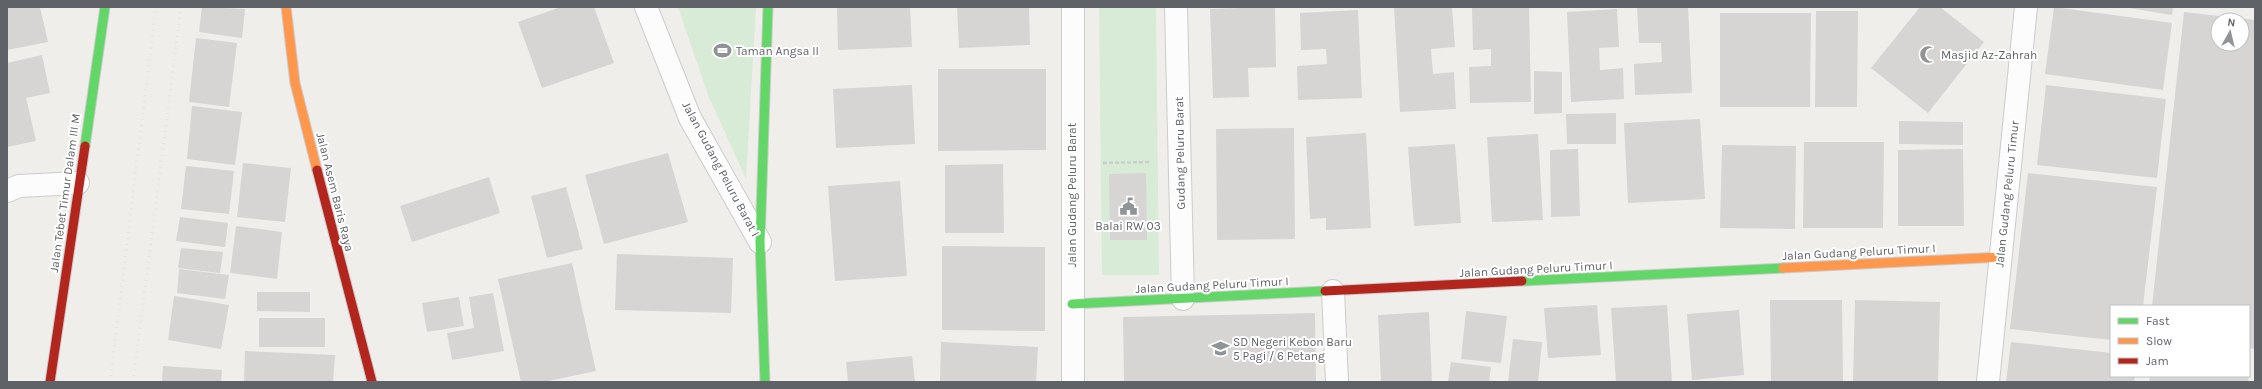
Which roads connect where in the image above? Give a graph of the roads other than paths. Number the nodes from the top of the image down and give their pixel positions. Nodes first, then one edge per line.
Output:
1 (105, 7) edge
2 (286, 7) edge
3 (646, 7) edge
4 (768, 7) edge
5 (1073, 7) edge
6 (1176, 7) edge
7 (2026, 7) edge
8 (78, 183) junction
9 (7, 191) edge
10 (760, 242) junction
11 (2001, 257) junction
12 (1333, 291) junction
13 (1183, 299) junction
14 (1072, 304) junction
15 (50, 382) edge
16 (372, 382) edge
17 (765, 382) edge
18 (1073, 382) edge
19 (1337, 382) edge
20 (1988, 382) edge

1 - 8 street, Jalan Tebet Timur Dalam III M
2 - 16 street, Jalan Asem Baris Raya
3 - 10 street, Jalan Gudang Peluru Barat I
4 - 10 street, Jalan Gudang Peluru Barat I
5 - 14 street, Jalan Gudang Peluru Barat
6 - 13 street, Gudang Peluru Barat
7 - 11 street, Jalan Gudang Peluru Timur
8 - 9 street
8 - 15 street, Jalan Tebet Timur Dalam III M
10 - 17 street, Jalan Gudang Peluru Barat I
11 - 12 street, Jalan Gudang Peluru Timur I
11 - 20 street, Jalan Gudang Peluru Timur
12 - 13 street, Jalan Gudang Peluru Timur I
12 - 19 street
13 - 14 street, Jalan Gudang Peluru Timur I
14 - 18 street, Jalan Gudang Peluru Barat

